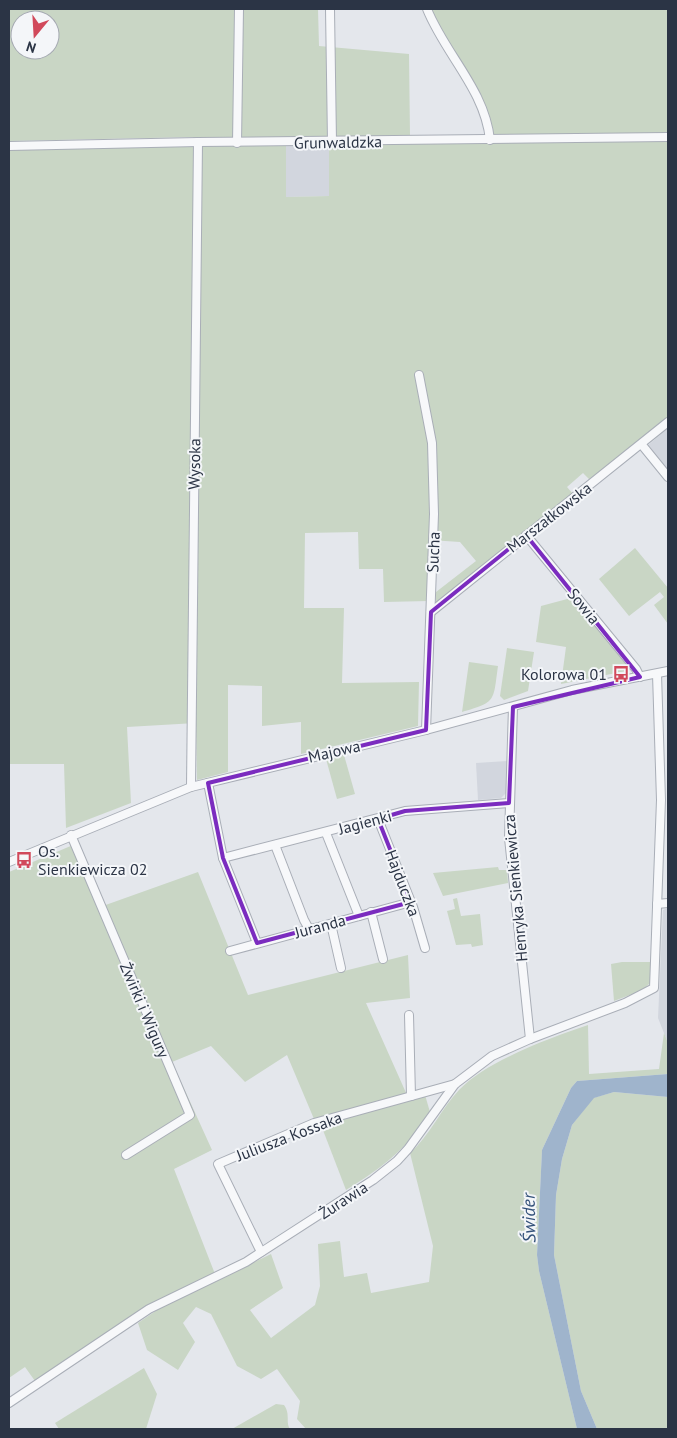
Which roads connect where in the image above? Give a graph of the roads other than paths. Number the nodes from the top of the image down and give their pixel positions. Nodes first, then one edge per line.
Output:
1 (239, 9) edge
2 (330, 9) edge
3 (427, 9) edge
4 (668, 137) edge
5 (490, 140) junction
6 (198, 142) junction
7 (332, 142) junction
8 (237, 143) junction
9 (9, 146) edge
10 (419, 375) dead end
11 (668, 422) edge
12 (642, 444) junction
13 (668, 477) edge
14 (526, 535) junction
15 (431, 612) junction
16 (668, 671) edge
17 (657, 674) junction
18 (640, 677) junction
19 (513, 707) junction
20 (426, 730) junction
21 (208, 783) junction
22 (191, 787) junction
23 (665, 798) edge
24 (509, 803) junction
25 (378, 819) junction
26 (326, 833) junction
27 (71, 835) junction
28 (275, 845) junction
29 (223, 858) junction
30 (9, 862) edge
31 (411, 902) junction
32 (668, 902) edge
33 (657, 904) junction
34 (371, 912) junction
35 (359, 916) junction
36 (331, 924) junction
37 (309, 929) junction
38 (257, 943) junction
39 (425, 948) dead end
40 (230, 951) dead end
41 (384, 959) dead end
42 (341, 968) dead end
43 (410, 1015) dead end
44 (530, 1039) junction
45 (455, 1084) junction
46 (430, 1091) junction
47 (411, 1096) junction
48 (438, 1106) junction
49 (126, 1155) dead end
50 (261, 1252) junction
51 (9, 1403) edge

1 - 8 street
2 - 7 street
3 - 5 street
4 - 5 street, Grunwaldzka
5 - 7 street, Grunwaldzka
6 - 8 street, Grunwaldzka
6 - 9 street, Grunwaldzka
6 - 22 street, Wysoka
7 - 8 street, Grunwaldzka
10 - 15 street, Sucha
11 - 12 street, Marszałkowska
12 - 13 street
12 - 14 street, Marszałkowska
14 - 15 street, Marszałkowska
14 - 18 street, Sowia
15 - 20 street, Sucha
16 - 17 street, Majowa
17 - 18 street, Majowa
17 - 23 street
18 - 19 street, Majowa
19 - 20 street, Majowa
19 - 24 street, Henryka Sienkiewicza
20 - 21 street, Majowa
21 - 22 street, Majowa
21 - 29 street
22 - 27 street, Majowa
23 - 33 street
24 - 25 street, Jagienki
24 - 44 street, Henryka Sienkiewicza
25 - 26 street, Jagienki
25 - 31 street, Hajduczka
26 - 28 street, Jagienki
26 - 35 street
27 - 30 street, Majowa
27 - 49 street, Żwirki i Wigury
28 - 29 street, Jagienki
28 - 37 street
29 - 38 street
31 - 34 street, Juranda
31 - 39 street, Hajduczka
32 - 33 street
33 - 44 street, Żurawia
34 - 35 street, Juranda
34 - 41 street
35 - 36 street, Juranda
36 - 37 street, Juranda
36 - 42 street
37 - 38 street, Juranda
38 - 40 street, Juranda
43 - 47 street
44 - 45 street, Żurawia
45 - 46 street, Juliusza Kossaka
45 - 48 street, Żurawia
46 - 47 street, Juliusza Kossaka
46 - 48 street
47 - 50 street, Juliusza Kossaka
48 - 50 street, Żurawia
50 - 51 street, Żurawia

